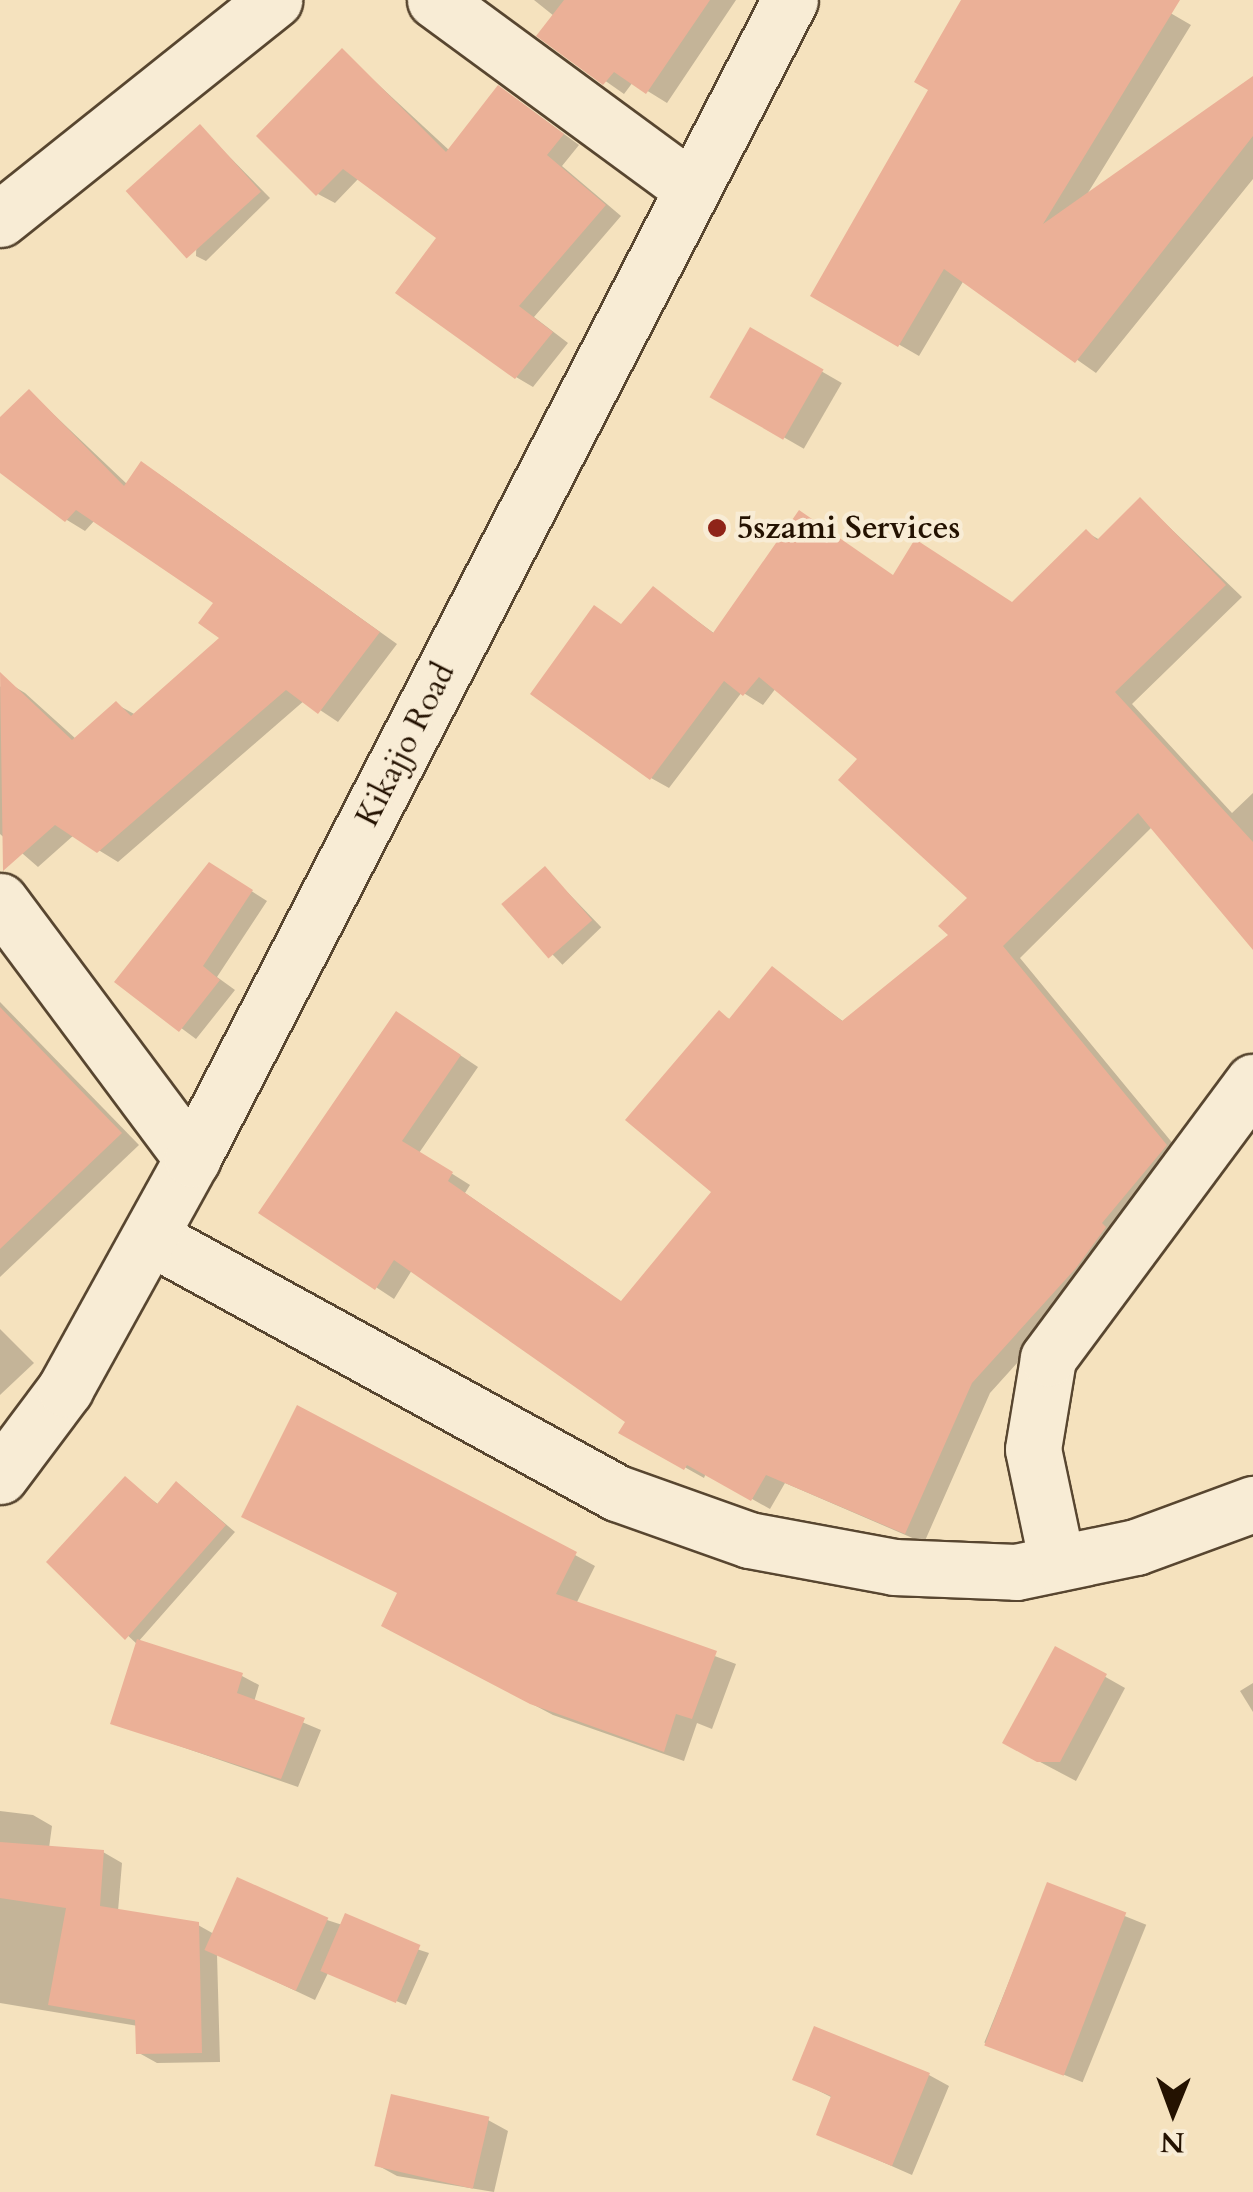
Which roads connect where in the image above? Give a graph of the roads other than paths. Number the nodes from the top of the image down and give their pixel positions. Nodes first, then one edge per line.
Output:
1 (274, 0) edge
2 (436, 0) edge
3 (790, 0) edge
4 (692, 190) junction
5 (0, 220) edge
6 (0, 901) edge
7 (1253, 1082) edge
8 (192, 1160) junction
9 (150, 1237) junction
10 (0, 1476) edge
11 (1253, 1504) edge
12 (1057, 1563) junction

1 - 5 street
2 - 4 street
3 - 4 street, Kikajjo Road
4 - 8 street, Kikajjo Road
6 - 8 street
7 - 12 street
8 - 9 street, Kikajjo Road
9 - 10 street, Kikajjo Road
9 - 12 street
11 - 12 street

